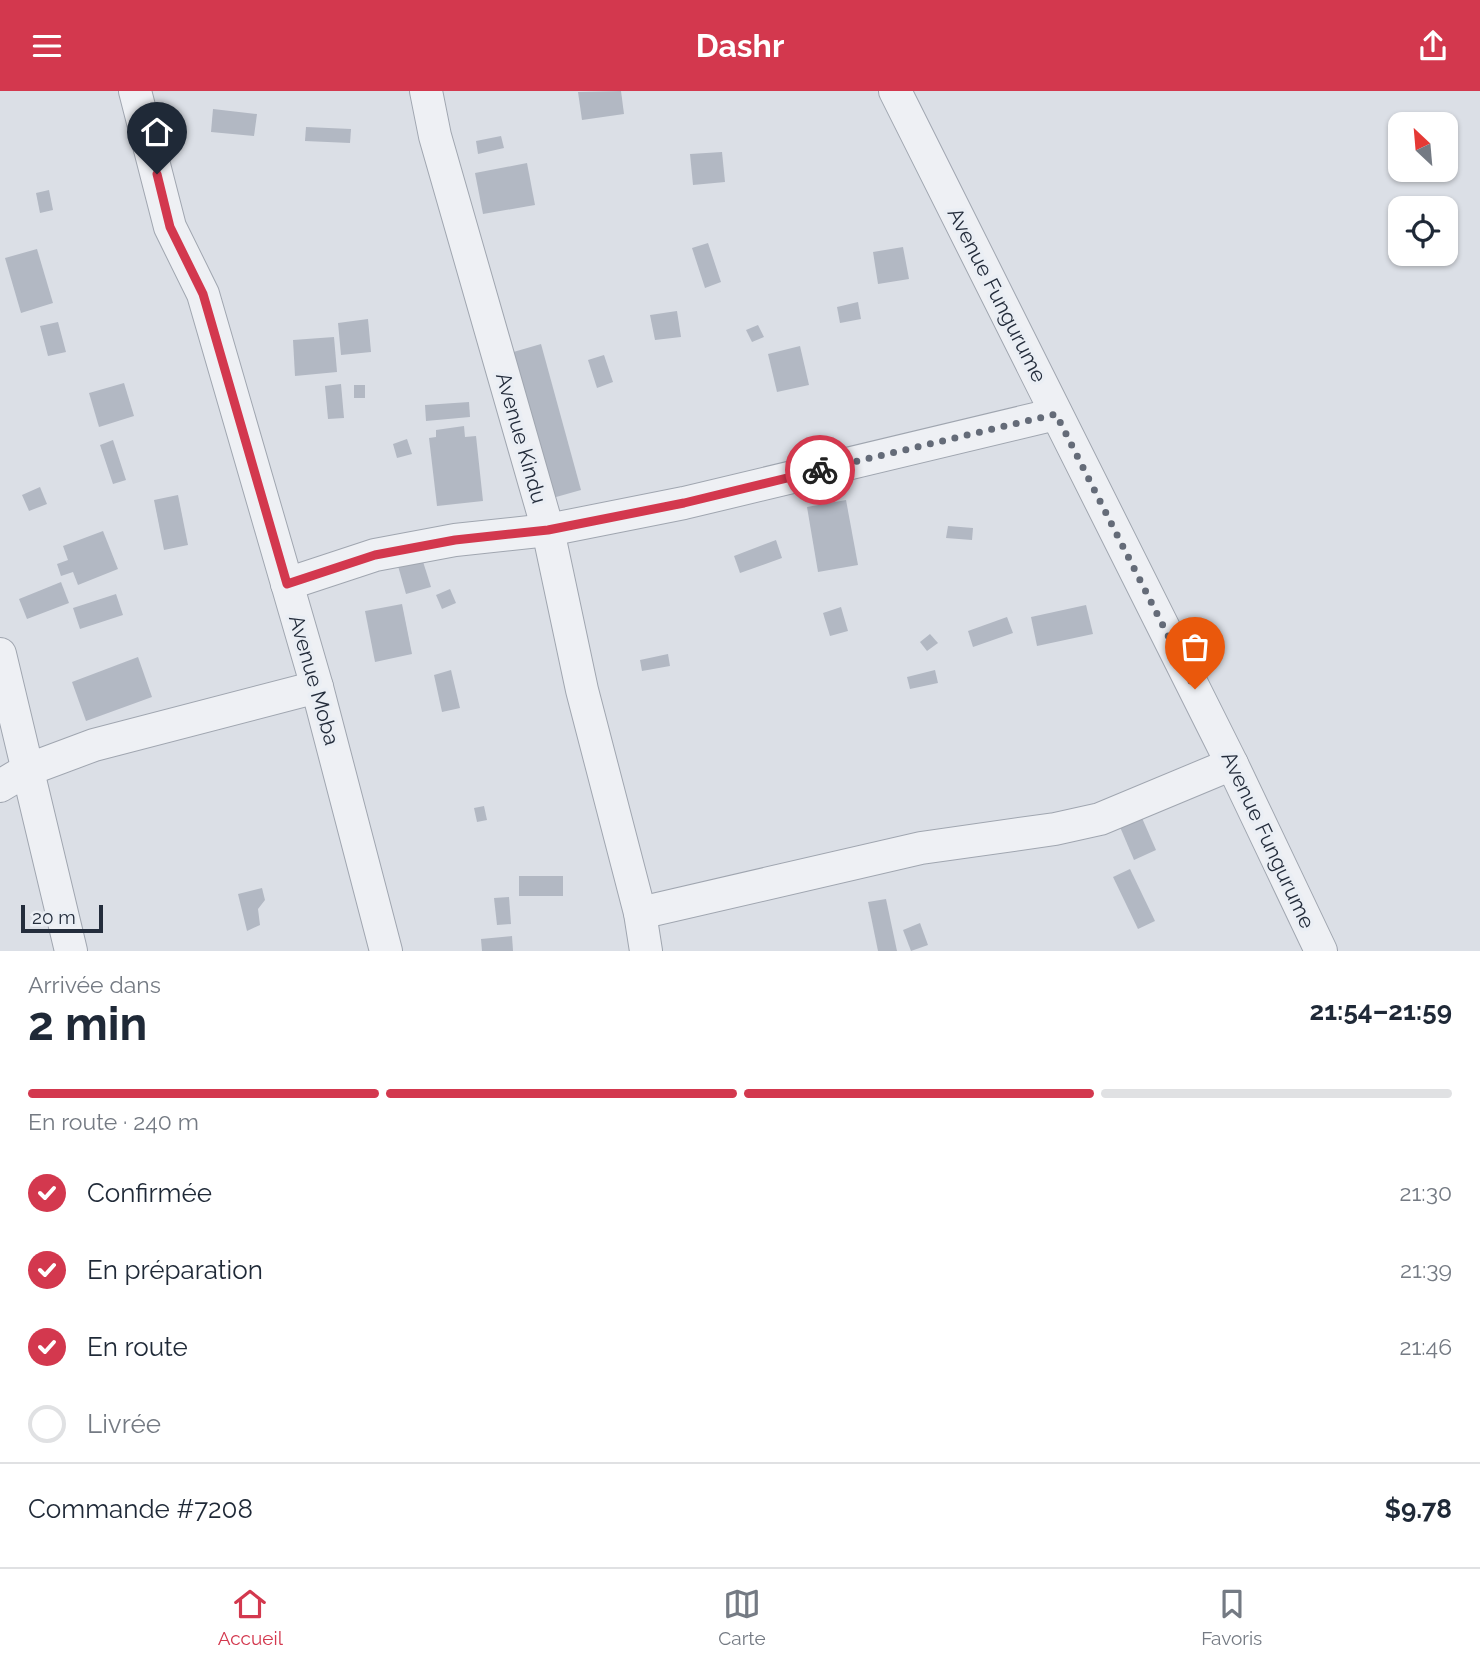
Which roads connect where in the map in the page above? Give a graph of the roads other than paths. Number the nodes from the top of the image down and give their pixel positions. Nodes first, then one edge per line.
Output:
1 (135, 91) edge
2 (426, 91) edge
3 (895, 91) edge
4 (1056, 414) junction
5 (548, 530) junction
6 (287, 584) junction
7 (0, 654) edge
8 (317, 687) junction
9 (1232, 764) junction
10 (27, 769) junction
11 (0, 786) edge
12 (640, 913) junction
13 (71, 951) edge
14 (386, 951) edge
15 (646, 951) edge
16 (1321, 951) edge

1 - 6 street, Avenue Moba
2 - 5 street, Avenue Kindu
3 - 4 street, Avenue Fungurume
4 - 5 street
4 - 9 street, Avenue Fungurume
5 - 6 street
5 - 12 street, Avenue Kindu
6 - 8 street, Avenue Moba
7 - 10 street
8 - 10 street
8 - 14 street, Avenue Moba
9 - 12 street
9 - 16 street, Avenue Fungurume
10 - 11 street
10 - 13 street
12 - 15 street, Avenue Kindu

